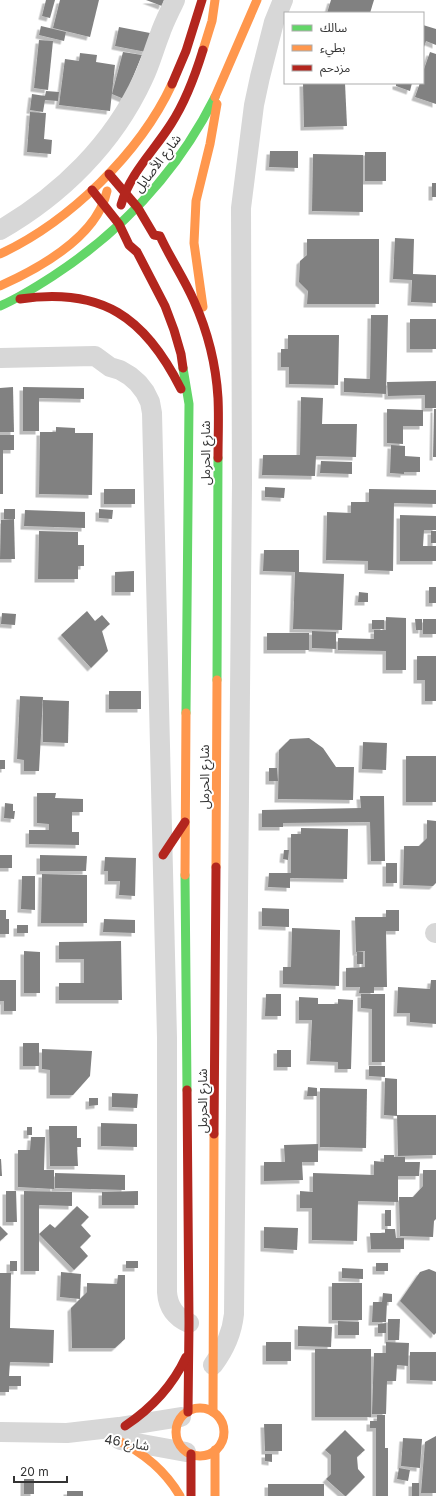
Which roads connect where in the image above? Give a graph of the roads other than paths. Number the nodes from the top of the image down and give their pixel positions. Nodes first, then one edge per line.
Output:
1 (175, 0) edge
2 (202, 0) edge
3 (215, 0) edge
4 (257, 0) edge
5 (283, 0) edge
6 (219, 87) junction
7 (109, 174) junction
8 (92, 190) junction
9 (125, 193) junction
10 (103, 204) junction
11 (138, 208) junction
12 (119, 224) junction
13 (0, 230) edge
14 (0, 254) edge
15 (0, 286) edge
16 (11, 301) junction
17 (0, 306) edge
18 (208, 338) junction
19 (0, 358) edge
20 (189, 404) junction
21 (185, 822) junction
22 (163, 855) junction
23 (189, 1323) junction
24 (188, 1353) junction
25 (213, 1365) junction
26 (213, 1412) junction
27 (184, 1414) junction
28 (0, 1432) edge
29 (121, 1433) junction
30 (215, 1450) junction
31 (189, 1453) junction
32 (180, 1496) edge
33 (191, 1496) edge
34 (215, 1496) edge

1 - 13 street
2 - 7 street
3 - 9 street
4 - 6 street, شارع الأصايل
5 - 25 street
6 - 11 street, شارع الأصايل
6 - 18 street
7 - 8 street
7 - 9 street, شارع الحرمل
7 - 10 street
8 - 10 street, شارع الحرمل
8 - 14 street
9 - 11 street, شارع الحرمل
9 - 12 street
10 - 12 street, شارع الحرمل
10 - 15 street
11 - 12 street, شارع الأصايل
11 - 18 street, شارع الحرمل
12 - 16 street, شارع الأصايل
12 - 20 street, شارع الحرمل
16 - 17 street, شارع الأصايل
16 - 20 street
18 - 25 street, شارع الحرمل
19 - 22 street
20 - 21 street, شارع الحرمل
21 - 22 street
21 - 23 street, شارع الحرمل
22 - 23 street
23 - 24 street, شارع الحرمل
24 - 27 street, شارع الحرمل
24 - 29 street
25 - 26 street, شارع الحرمل
26 - 27 street
26 - 30 street
27 - 29 street, شارع 46
27 - 31 street
28 - 29 street, شارع 46
29 - 31 street, شارع 46
29 - 32 street
30 - 31 street
30 - 34 street
31 - 33 street

